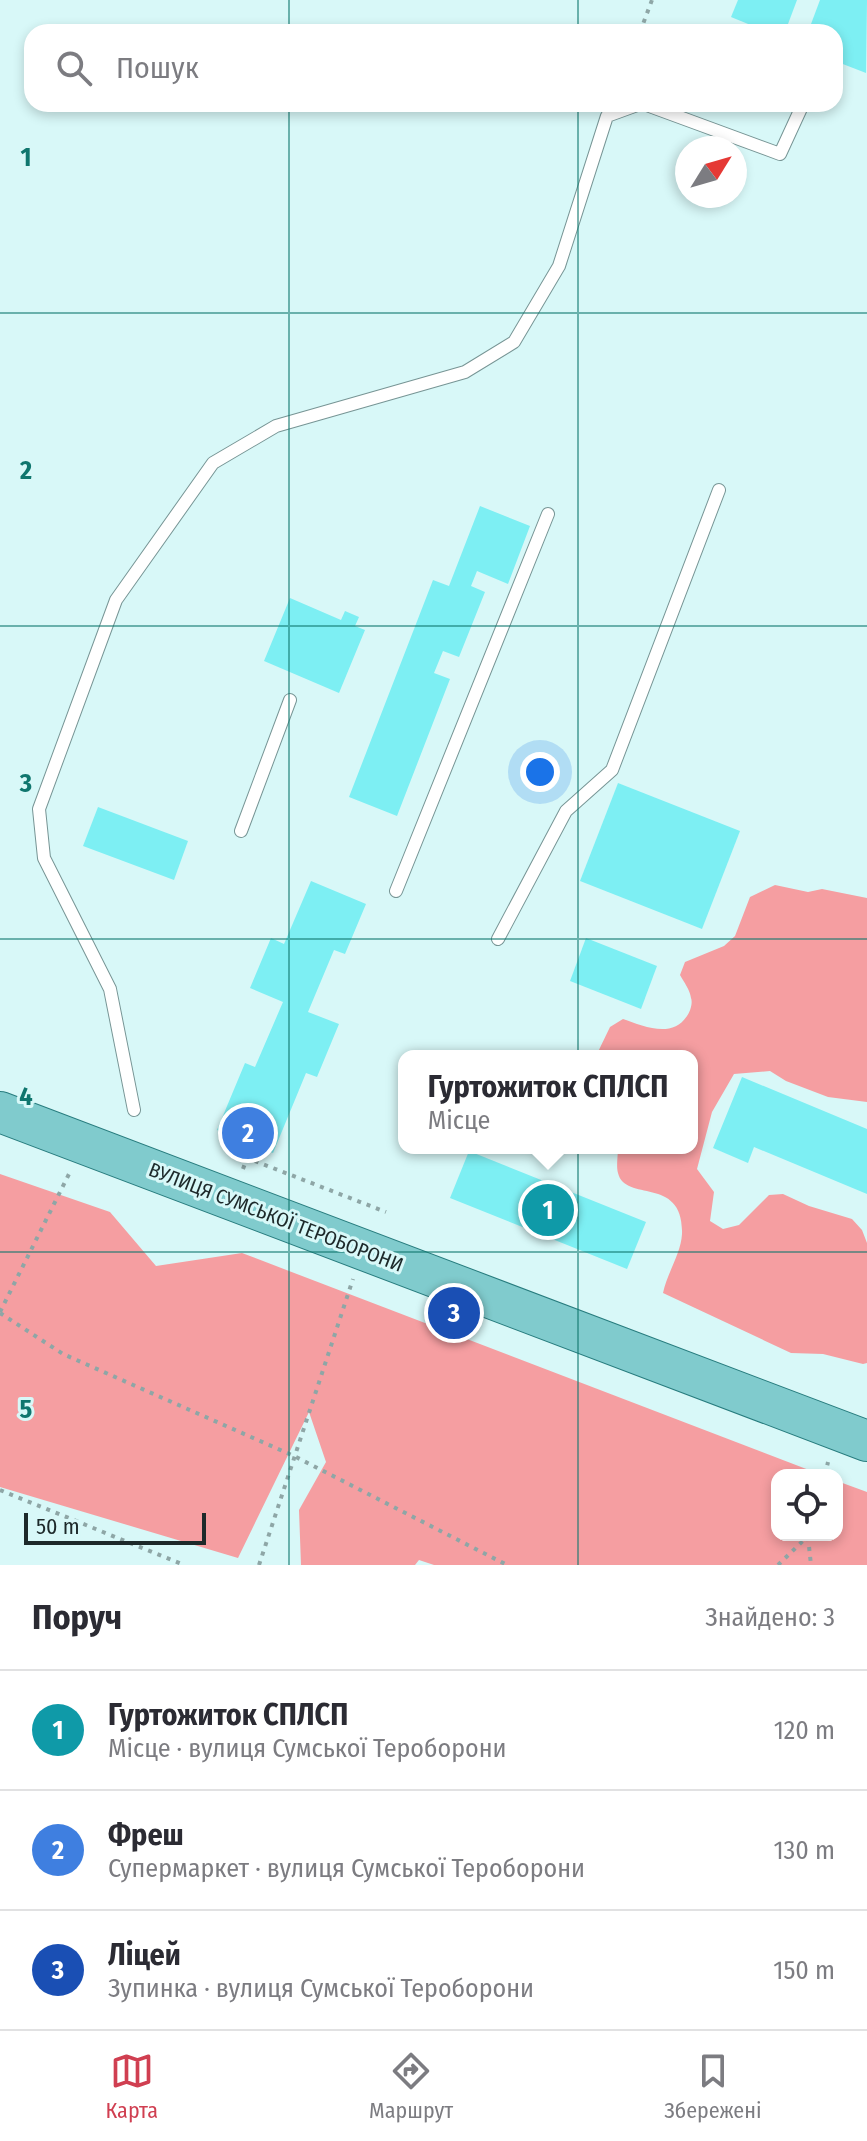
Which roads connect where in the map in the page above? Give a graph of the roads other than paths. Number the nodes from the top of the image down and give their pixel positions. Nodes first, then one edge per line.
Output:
1 (619, 112) edge
2 (664, 112) edge
3 (799, 112) edge
4 (719, 490) dead end
5 (548, 514) dead end
6 (290, 700) dead end
7 (241, 831) dead end
8 (396, 891) dead end
9 (498, 939) dead end
10 (134, 1110) dead end
11 (0, 1112) edge
12 (865, 1435) edge

1 - 10 lane
2 - 3 lane
4 - 9 lane
5 - 8 lane
6 - 7 lane
11 - 12 main road, ВУЛИЦЯ СУМСЬКОЇ ТЕРОБОРОНИ

